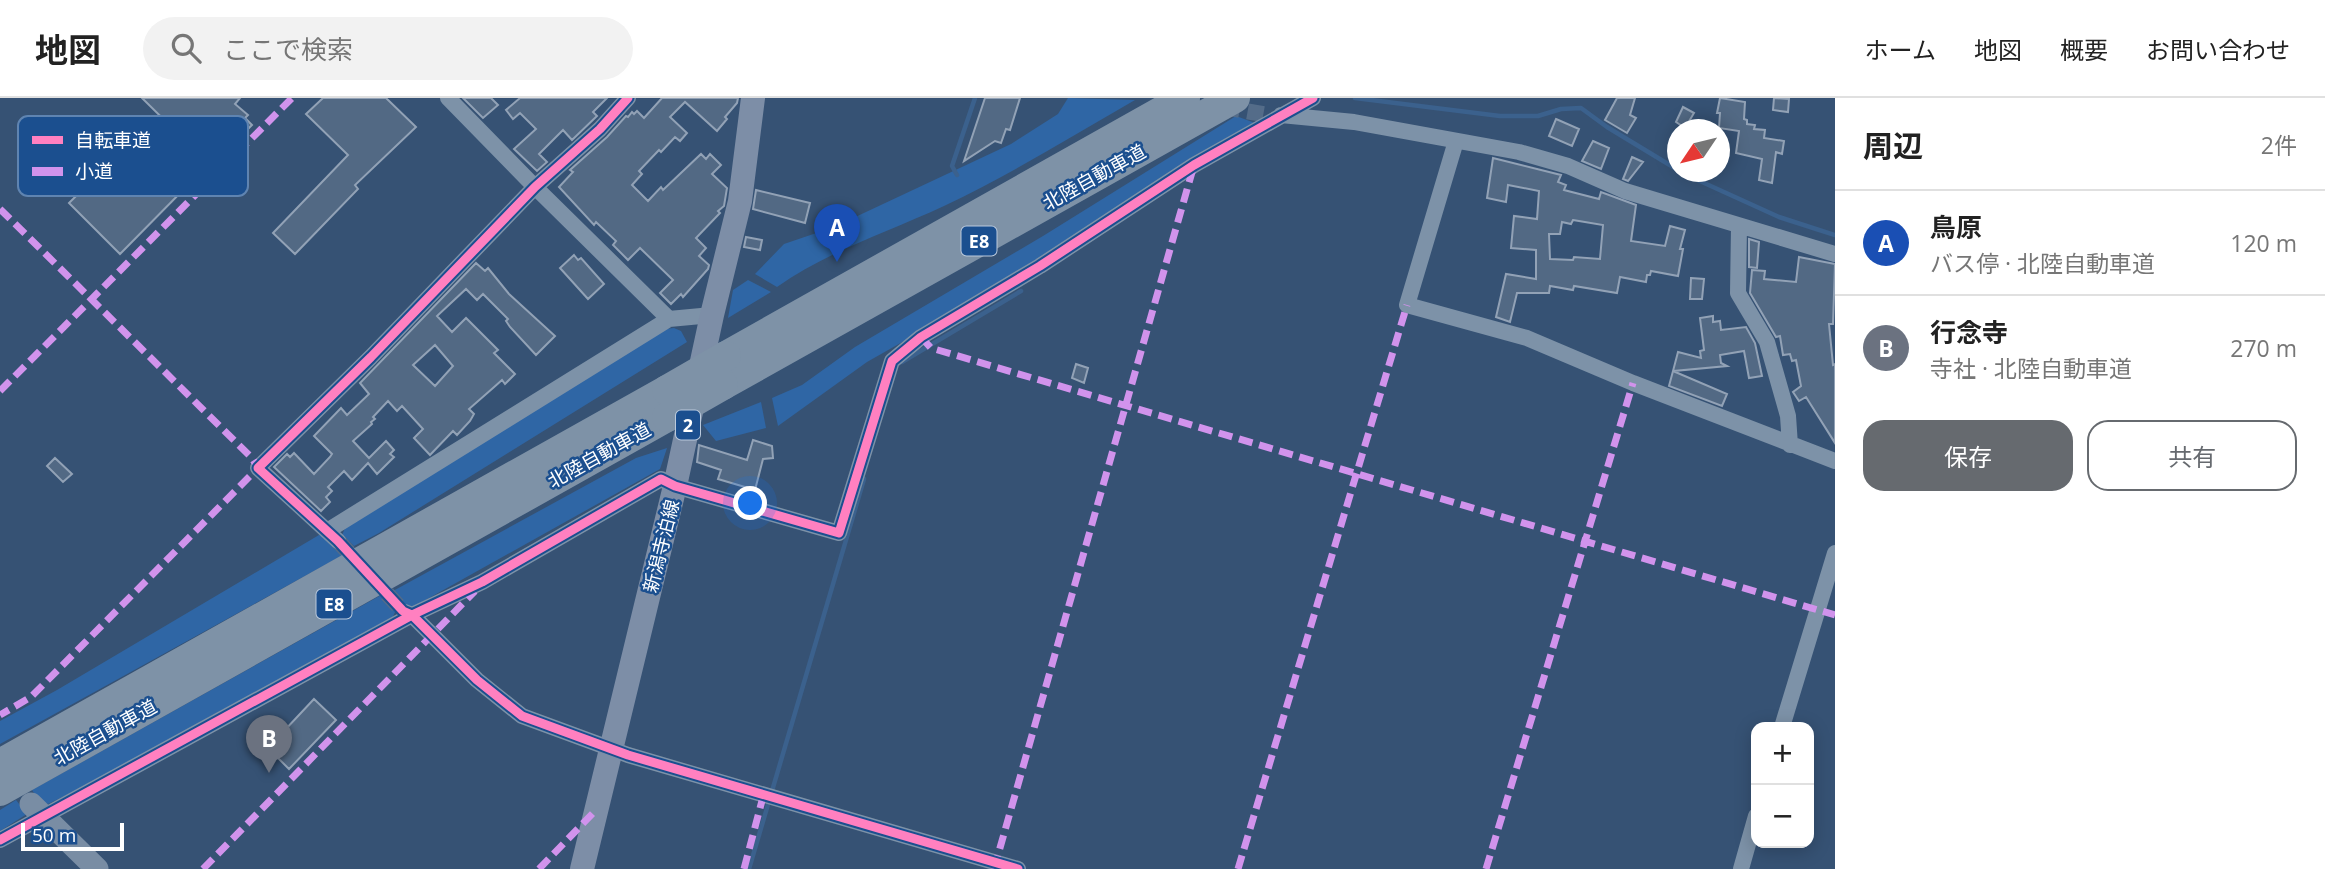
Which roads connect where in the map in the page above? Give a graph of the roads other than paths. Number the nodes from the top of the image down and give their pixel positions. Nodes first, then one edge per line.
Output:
1 (448, 98) edge
2 (628, 98) edge
3 (753, 98) edge
4 (1185, 98) edge
5 (1236, 98) tunnel mouth
6 (1312, 98) edge
7 (1276, 115) junction
8 (1456, 141) junction
9 (535, 187) junction
10 (1739, 226) junction
11 (1835, 254) edge
12 (712, 316) junction
13 (669, 319) junction
14 (725, 370) junction
15 (667, 403) junction
16 (1790, 445) junction
17 (1835, 461) edge
18 (675, 485) junction
19 (1835, 552) edge
20 (407, 613) junction
21 (1784, 722) edge
22 (611, 750) junction
23 (0, 764) edge
24 (0, 791) edge
25 (36, 810) junction
26 (1751, 834) edge
27 (0, 840) edge
28 (97, 869) edge
29 (582, 869) edge
30 (1018, 869) edge
31 (1741, 869) edge

1 - 9 street
2 - 9 street
3 - 12 main road, 新潟寺泊線 / 2
4 - 14 highway, 北陸自動車道 / E8
5 - 14 highway, 北陸自動車道 / E8
6 - 7 street
7 - 8 street
7 - 18 street
8 - 10 street
8 - 16 street
9 - 13 street
9 - 13 street
10 - 11 street
10 - 16 street
12 - 13 street
12 - 18 main road, 新潟寺泊線 / 2
14 - 15 highway, 北陸自動車道 / E8, bridge
15 - 23 highway, 北陸自動車道 / E8
15 - 24 highway, 北陸自動車道 / E8
16 - 17 street
18 - 20 street
18 - 22 main road, 新潟寺泊線 / 2
19 - 21 street
20 - 22 street
20 - 25 street
22 - 29 main road, 新潟寺泊線 / 2
22 - 30 street
25 - 27 street
25 - 28 street
26 - 31 street

